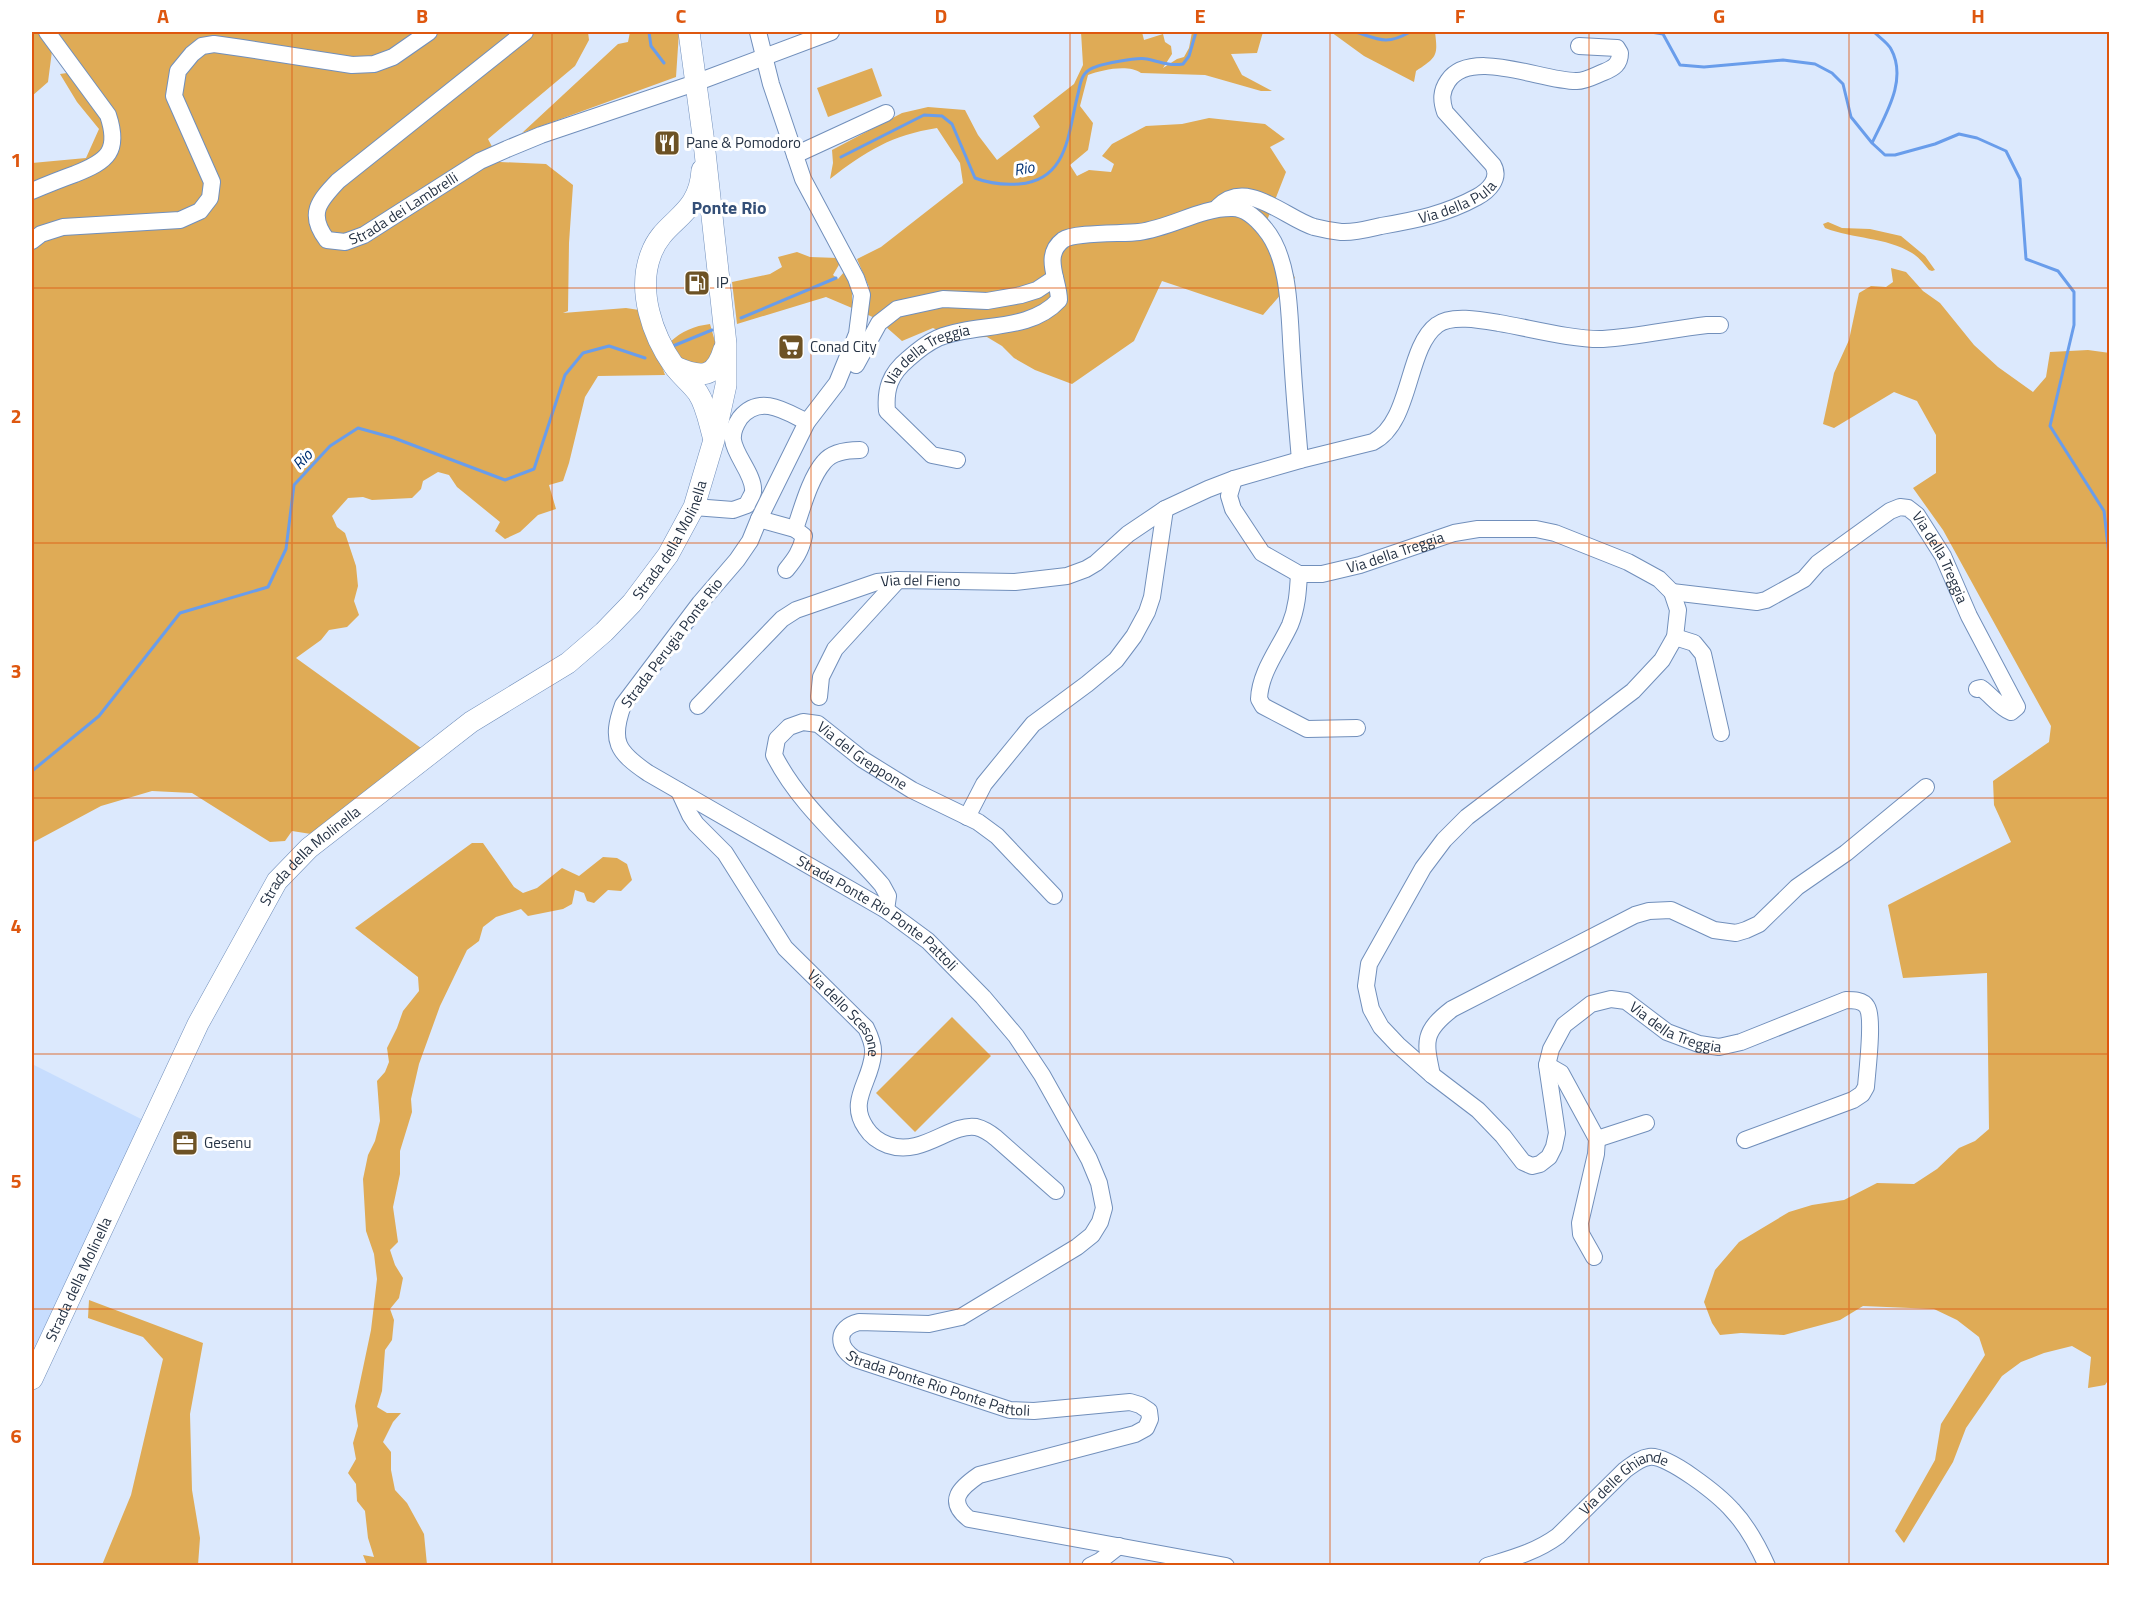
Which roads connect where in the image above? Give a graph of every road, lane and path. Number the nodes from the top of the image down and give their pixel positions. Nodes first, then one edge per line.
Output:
1 (47, 32) edge
2 (429, 32) edge
3 (525, 32) edge
4 (689, 32) edge
5 (758, 32) edge
6 (831, 32) edge
7 (1579, 46) dead end
8 (765, 56) junction
9 (695, 83) junction
10 (886, 114) dead end
11 (704, 143) junction
12 (795, 155) junction
13 (32, 191) edge
14 (1216, 210) junction
15 (662, 235) junction
16 (32, 241) edge
17 (717, 251) junction
18 (1055, 278) junction
19 (1720, 325) dead end
20 (726, 344) junction
21 (675, 367) junction
22 (837, 383) junction
23 (726, 386) junction
24 (699, 394) junction
25 (807, 422) junction
26 (714, 440) junction
27 (860, 450) dead end
28 (957, 460) dead end
29 (1300, 460) junction
30 (1234, 479) junction
31 (694, 507) junction
32 (1165, 509) junction
33 (759, 519) junction
34 (795, 529) junction
35 (786, 570) dead end
36 (1299, 574) junction
37 (898, 580) junction
38 (1672, 592) junction
39 (1674, 637) junction
40 (1977, 689) dead end
41 (819, 697) dead end
42 (698, 706) dead end
43 (1357, 728) dead end
44 (1721, 733) dead end
45 (1926, 787) dead end
46 (680, 791) junction
47 (702, 804) joint
48 (967, 818) junction
49 (1054, 896) dead end
50 (886, 909) junction
51 (1547, 1065) junction
52 (1432, 1075) junction
53 (1646, 1123) dead end
54 (1597, 1139) junction
55 (1745, 1140) dead end
56 (1056, 1191) dead end
57 (1594, 1257) dead end
58 (32, 1379) edge
59 (1119, 1546) junction
60 (1090, 1566) edge
61 (1226, 1566) edge
62 (1487, 1566) edge
63 (1767, 1566) edge

1 - 13 street
2 - 16 street
3 - 9 street, Strada dei Lambrelli
4 - 9 main road
5 - 8 street, Strada Perugia Ponte Rio
6 - 8 street, Strada dei Lambrelli
7 - 14 street, Via della Pula
8 - 9 street, Strada dei Lambrelli
8 - 12 street, Strada Perugia Ponte Rio
9 - 11 main road
10 - 12 street
11 - 15 main road
11 - 17 main road
12 - 22 street, Strada Perugia Ponte Rio
14 - 18 street, Via della Treggia
14 - 29 street, Via della Treggia
15 - 17 main road
15 - 21 main road
17 - 20 main road
18 - 22 street
18 - 28 street, Via della Treggia
19 - 29 street
20 - 21 main road
20 - 23 main road
21 - 24 main road
22 - 25 street, Strada Perugia Ponte Rio
23 - 24 main road
23 - 26 main road
24 - 26 main road
25 - 31 street
25 - 33 street, Strada Perugia Ponte Rio
26 - 31 main road, Strada della Molinella
27 - 34 street
29 - 30 street
30 - 32 street, Via del Fieno
30 - 36 street
31 - 58 main road, Strada della Molinella
32 - 37 street, Via del Fieno
32 - 48 street
33 - 34 street
33 - 46 street, Strada Perugia Ponte Rio
34 - 35 street
36 - 38 street, Via della Treggia
36 - 43 street
37 - 41 street
37 - 42 street, Via del Fieno
38 - 39 street, Via della Treggia
38 - 40 street, Via della Treggia
39 - 44 street
39 - 52 street, Via della Treggia
45 - 52 street
46 - 47 street, Strada Perugia Ponte Rio
46 - 56 street, Via dello Scesone
47 - 50 street, Strada Ponte Rio Ponte Pattoli
48 - 49 street, Via del Greppone
48 - 50 street, Via del Greppone
50 - 59 street, Strada Ponte Rio Ponte Pattoli
51 - 52 street, Via della Treggia
51 - 54 street
51 - 55 street, Via della Treggia
53 - 54 street
54 - 57 street
59 - 60 street
59 - 61 street
62 - 63 street, Via delle Ghiande

